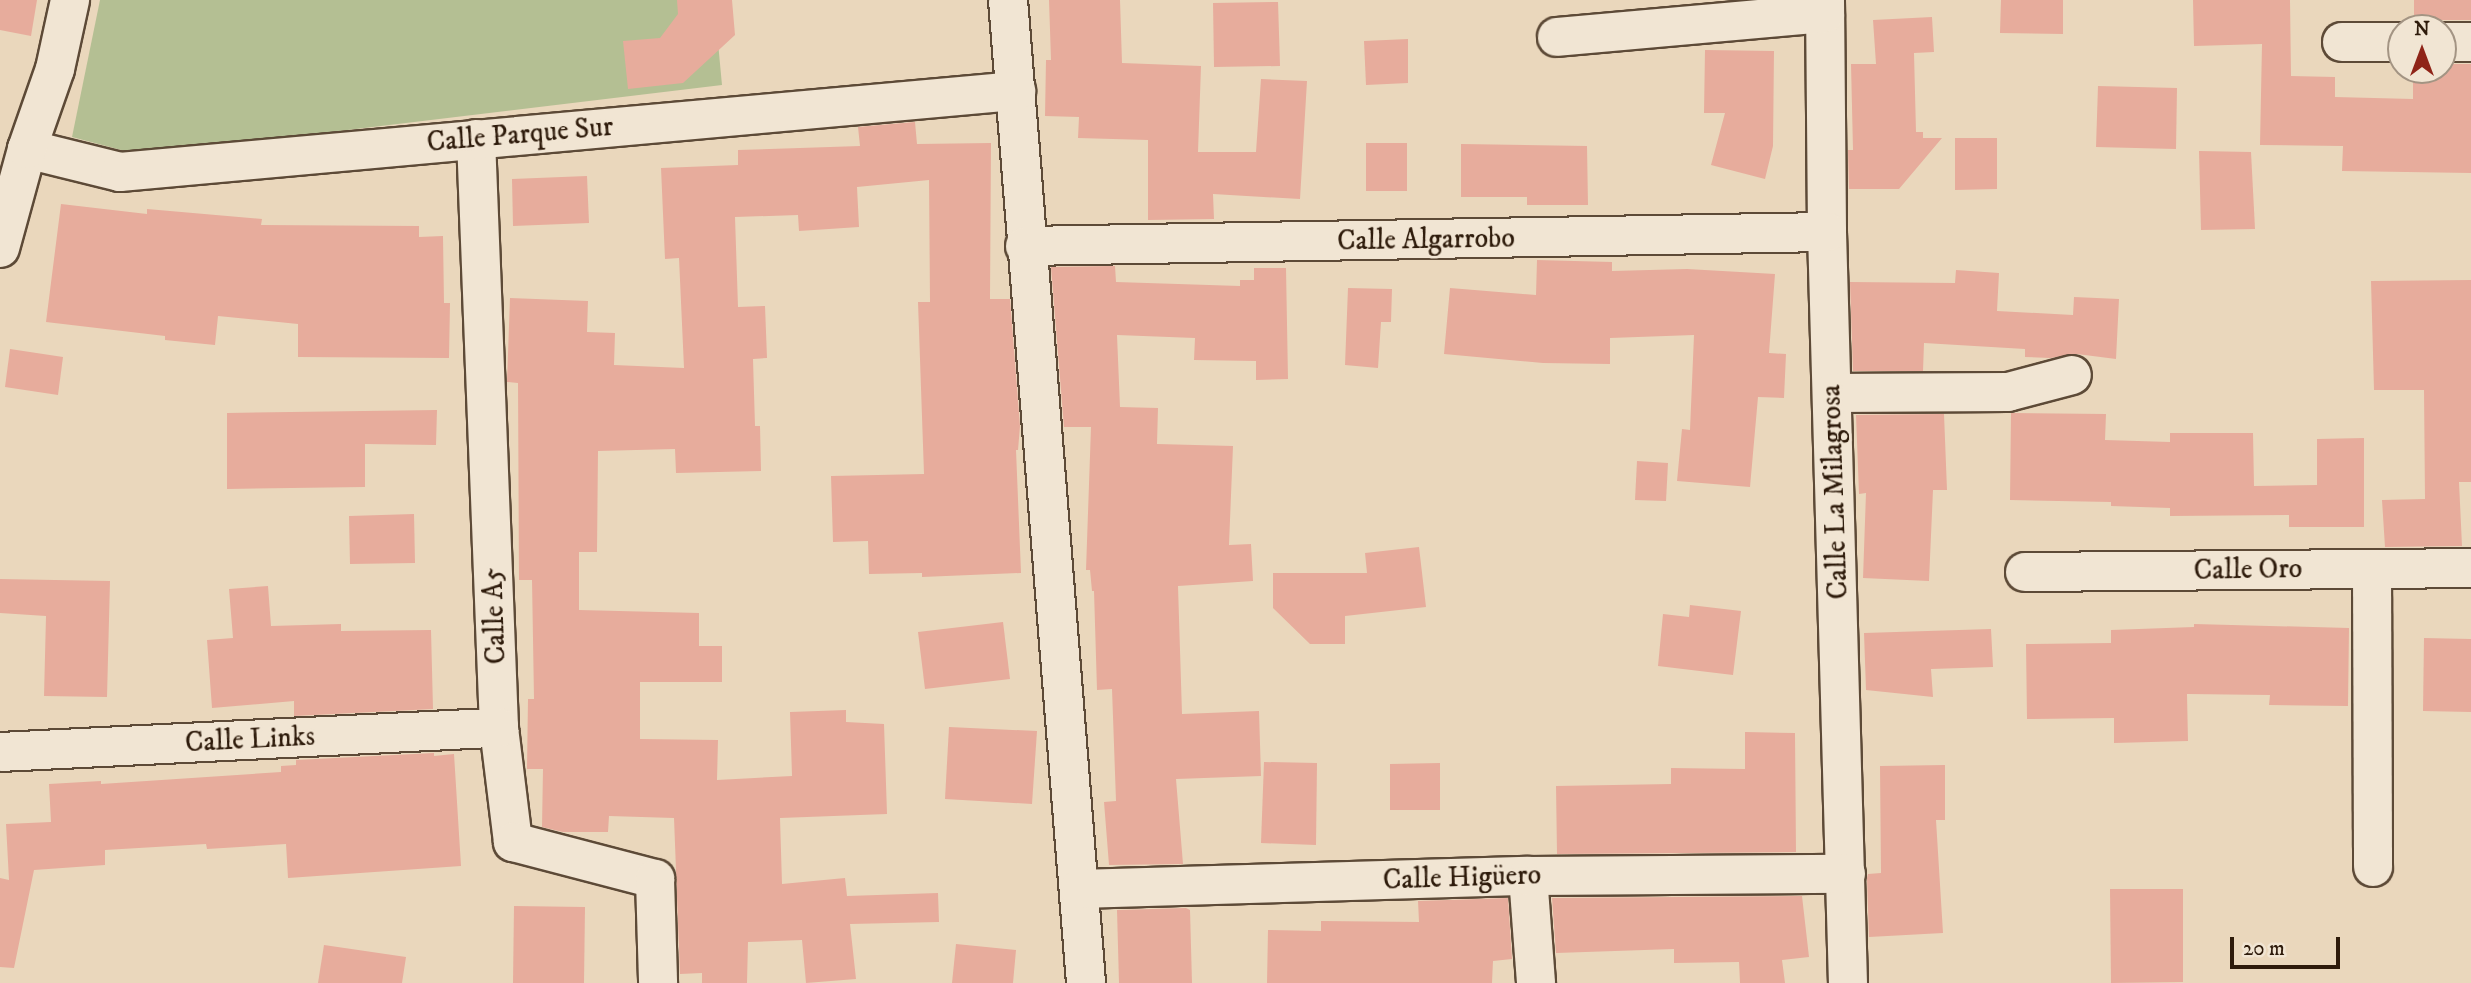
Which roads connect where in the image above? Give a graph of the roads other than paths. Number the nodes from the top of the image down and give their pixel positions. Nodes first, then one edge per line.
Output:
1 (71, 0) edge
2 (1008, 0) edge
3 (1825, 6) edge
4 (1558, 37) dead end
5 (2342, 42) dead end
6 (2387, 42) edge
7 (1016, 91) junction
8 (476, 139) junction
9 (27, 149) junction
10 (1827, 232) junction
11 (1026, 246) junction
12 (0, 248) edge
13 (2072, 374) dead end
14 (1832, 393) junction
15 (2471, 568) edge
16 (2372, 569) junction
17 (2025, 572) dead end
18 (499, 728) junction
19 (0, 752) edge
20 (2373, 867) dead end
21 (1846, 874) junction
22 (1528, 876) junction
23 (1079, 889) junction
24 (658, 983) edge
25 (1086, 983) edge
26 (1536, 983) edge
27 (1848, 983) edge

1 - 9 street
2 - 7 street
3 - 4 street
3 - 10 street, Calle La Milagrosa
5 - 6 street
7 - 8 street, Calle Parque Sur
7 - 11 street
8 - 9 street, Calle Parque Sur
8 - 18 street, Calle A5
9 - 12 street
10 - 11 street, Calle Algarrobo
10 - 14 street, Calle La Milagrosa
11 - 23 street
13 - 14 street
14 - 21 street, Calle La Milagrosa
15 - 16 street, Calle Oro
16 - 17 street, Calle Oro
16 - 20 street
18 - 19 street, Calle Links
18 - 24 street, Calle A5
21 - 22 street, Calle Higüero
21 - 27 street, Calle La Milagrosa
22 - 23 street, Calle Higüero
22 - 26 street
23 - 25 street

